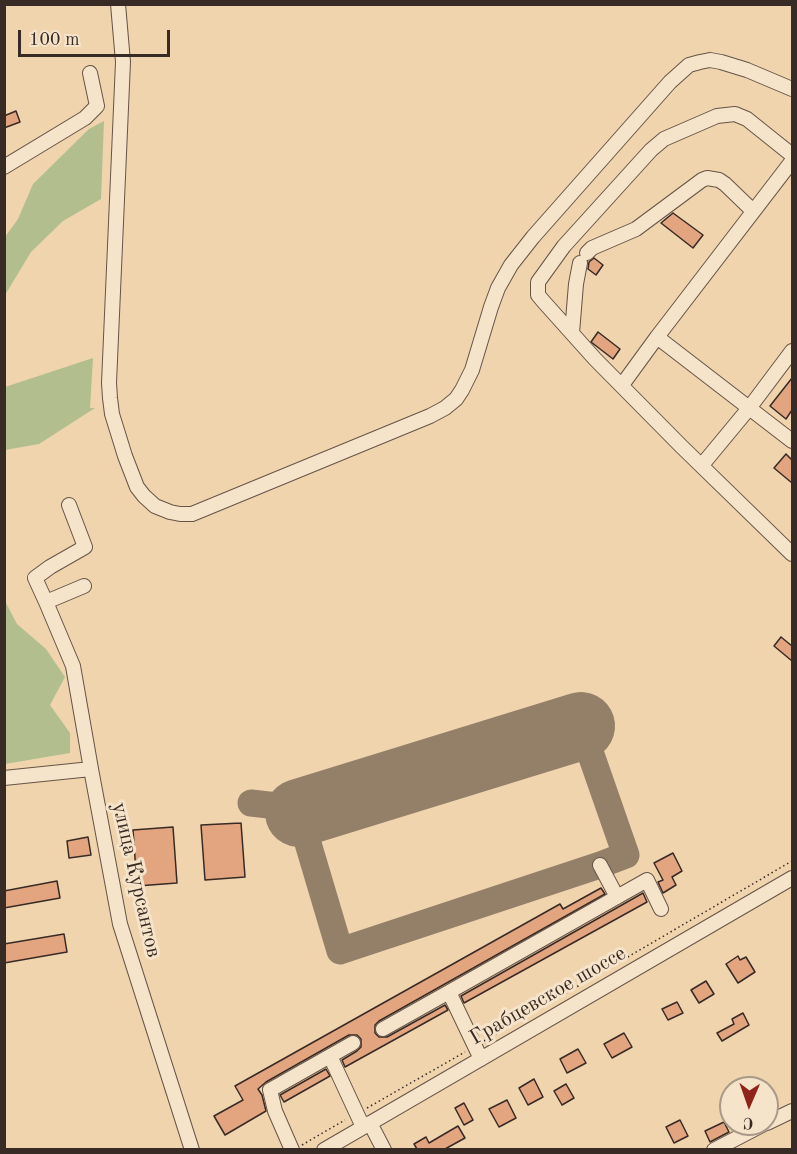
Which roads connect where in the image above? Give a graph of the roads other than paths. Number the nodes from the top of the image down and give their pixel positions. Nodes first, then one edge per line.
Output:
1 (118, 4) edge
2 (90, 73) dead end
3 (792, 89) edge
4 (792, 155) edge
5 (792, 161) edge
6 (4, 167) edge
7 (753, 211) junction
8 (572, 333) junction
9 (657, 337) junction
10 (792, 351) edge
11 (622, 386) junction
12 (750, 407) junction
13 (792, 441) edge
14 (702, 465) junction
15 (69, 506) dead end
16 (792, 532) edge
17 (788, 549) edge
18 (84, 586) dead end
19 (46, 602) junction
20 (90, 769) junction
21 (4, 778) edge
22 (600, 865) dead end
23 (792, 878) edge
24 (617, 897) junction
25 (661, 909) dead end
26 (449, 992) junction
27 (383, 1029) dead end
28 (353, 1043) dead end
29 (478, 1052) junction
30 (330, 1056) junction
31 (366, 1125) junction
32 (740, 1136) edge
33 (297, 1147) edge
34 (188, 1148) edge
35 (324, 1149) edge
36 (384, 1149) edge
37 (714, 1149) edge

1 - 3 street
2 - 6 street
4 - 8 street
5 - 7 street
7 - 8 street
7 - 9 street
8 - 11 street
9 - 11 street
9 - 12 street
10 - 12 street
11 - 14 street
12 - 13 street
12 - 14 street
14 - 17 street
15 - 19 street, улица Курсантов
16 - 17 street
18 - 19 street
19 - 20 street, улица Курсантов
20 - 21 street
20 - 34 street, улица Курсантов
22 - 24 street
23 - 29 street, Грабцевское шоссе
24 - 25 street
24 - 26 street
26 - 27 street
26 - 29 street
28 - 30 street
29 - 31 street, Грабцевское шоссе
30 - 31 street
30 - 33 street
31 - 35 street, Грабцевское шоссе
31 - 36 street
32 - 37 street

